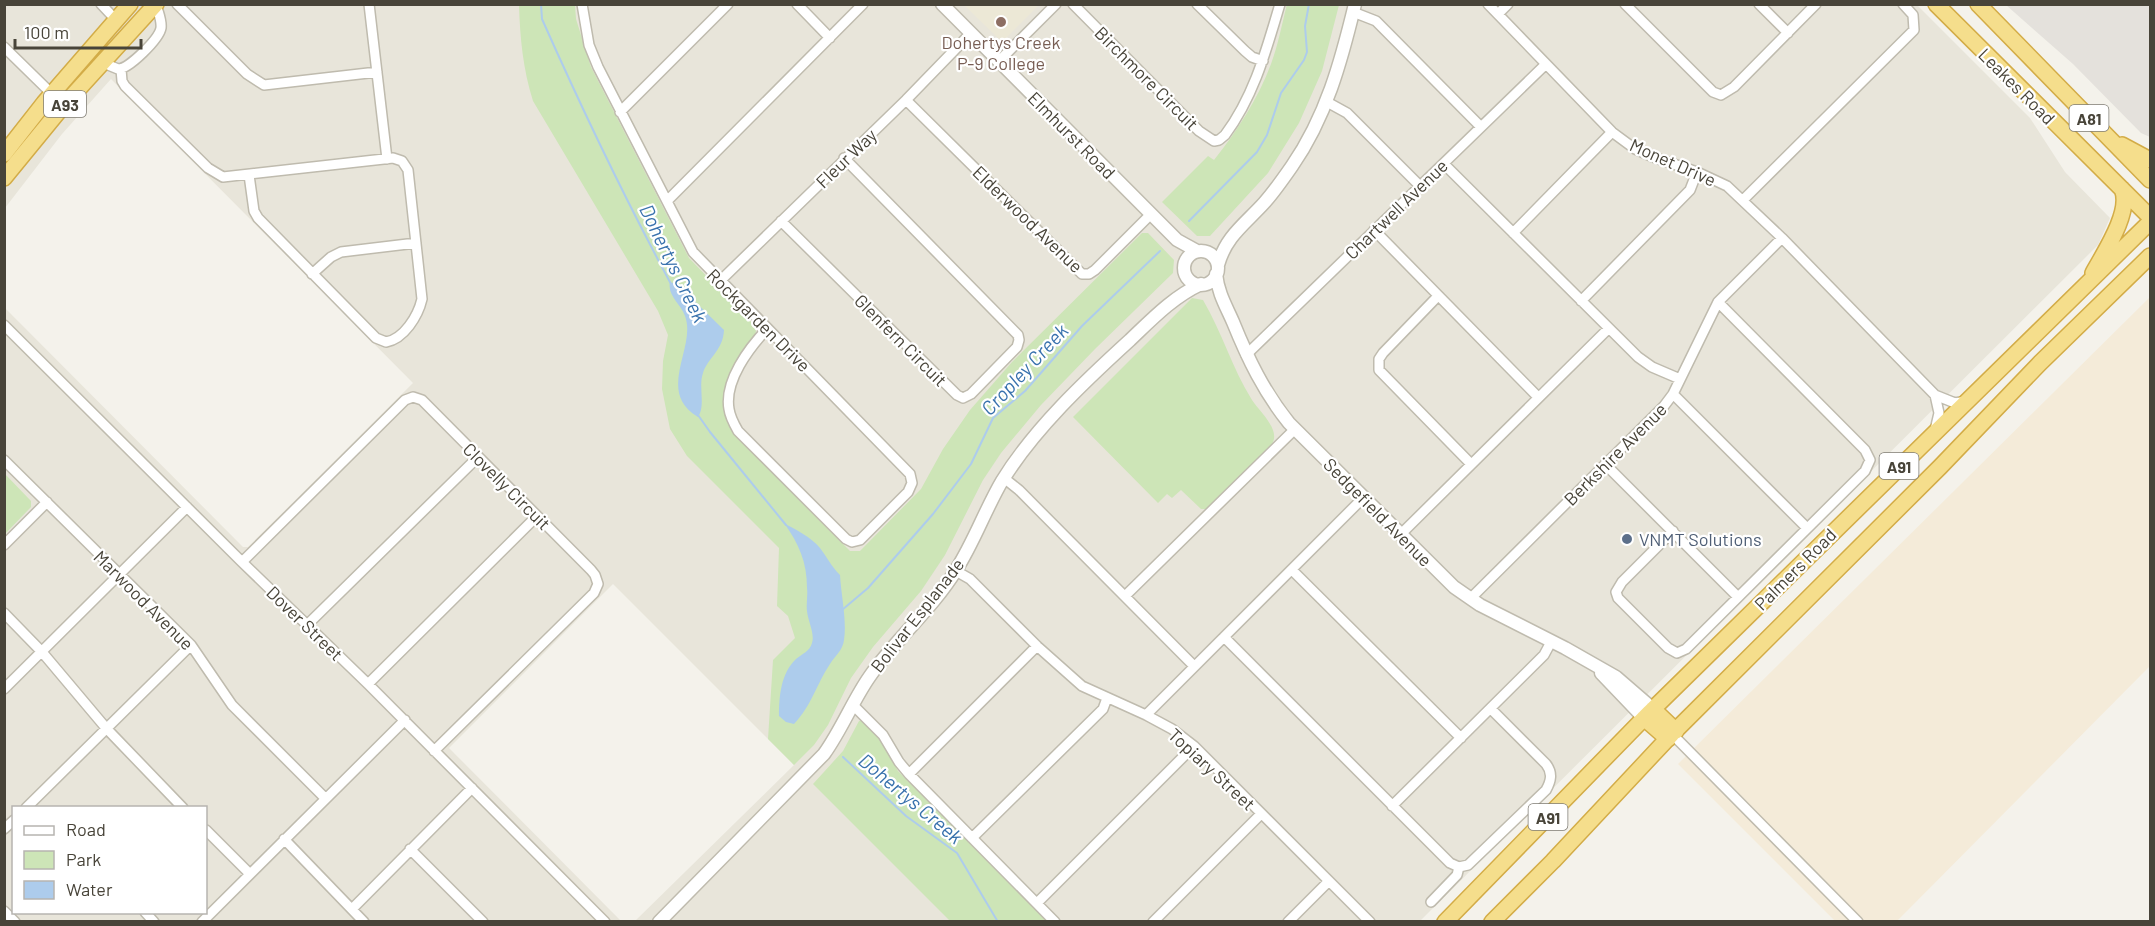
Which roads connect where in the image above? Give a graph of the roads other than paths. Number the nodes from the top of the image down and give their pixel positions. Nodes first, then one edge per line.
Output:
1 (101, 4) edge
2 (130, 4) edge
3 (156, 4) edge
4 (177, 4) edge
5 (369, 4) edge
6 (728, 4) edge
7 (797, 4) edge
8 (863, 4) edge
9 (942, 4) edge
10 (1056, 4) edge
11 (1073, 4) edge
12 (1197, 4) edge
13 (1280, 4) edge
14 (1488, 4) edge
15 (1508, 4) edge
16 (1625, 4) edge
17 (1759, 4) edge
18 (1816, 4) edge
19 (1903, 4) edge
20 (1936, 4) edge
21 (1978, 4) edge
22 (584, 5) edge
23 (1354, 8) edge
24 (1498, 14) junction
25 (116, 20) junction
26 (129, 32) junction
27 (971, 33) junction
28 (1788, 33) junction
29 (830, 38) junction
30 (4, 47) edge
31 (1263, 61) junction
32 (101, 62) junction
33 (999, 62) junction
34 (1546, 64) junction
35 (121, 69) junction
36 (377, 72) junction
37 (52, 94) junction
38 (906, 100) junction
39 (1327, 102) junction
40 (63, 106) junction
41 (620, 112) junction
42 (1481, 127) junction
43 (1612, 132) junction
44 (2107, 136) junction
45 (4, 154) edge
46 (844, 158) junction
47 (387, 159) junction
48 (2151, 160) edge
49 (1444, 164) junction
50 (1697, 172) junction
51 (249, 175) junction
52 (4, 178) edge
53 (2151, 180) edge
54 (1420, 186) junction
55 (2121, 189) junction
56 (1743, 200) junction
57 (667, 201) junction
58 (1151, 214) junction
59 (2151, 217) edge
60 (781, 221) junction
61 (2151, 222) edge
62 (1374, 230) junction
63 (1512, 233) junction
64 (1782, 238) junction
65 (1177, 240) junction
66 (1227, 241) junction
67 (416, 243) junction
68 (1200, 251) junction
69 (2147, 262) edge
70 (1185, 266) junction
71 (1217, 270) junction
72 (312, 274) junction
73 (720, 281) junction
74 (1202, 284) junction
75 (2086, 287) junction
76 (1438, 296) junction
77 (1222, 300) junction
78 (1581, 301) junction
79 (1718, 302) junction
80 (1168, 304) junction
81 (4, 325) edge
82 (767, 329) junction
83 (1608, 329) junction
84 (1246, 355) junction
85 (1680, 379) junction
86 (1673, 394) junction
87 (1935, 395) junction
88 (1538, 397) junction
89 (1973, 397) junction
90 (1295, 429) junction
91 (1934, 433) junction
92 (478, 457) junction
93 (4, 460) edge
94 (1471, 464) junction
95 (1605, 464) junction
96 (1004, 478) junction
97 (1363, 498) junction
98 (47, 502) junction
99 (187, 507) junction
100 (537, 516) junction
101 (1807, 528) junction
102 (1673, 531) junction
103 (1400, 535) junction
104 (4, 545) edge
105 (242, 562) junction
106 (1292, 570) junction
107 (956, 571) junction
108 (119, 575) junction
109 (1125, 596) junction
110 (1738, 597) junction
111 (1470, 599) junction
112 (4, 613) edge
113 (307, 625) junction
114 (1224, 637) junction
115 (1551, 642) junction
116 (191, 645) junction
117 (1037, 646) junction
118 (42, 652) junction
119 (1194, 666) junction
120 (368, 684) junction
121 (4, 688) edge
122 (1107, 698) junction
123 (853, 705) junction
124 (1491, 709) junction
125 (1649, 713) junction
126 (1146, 715) junction
127 (405, 720) junction
128 (106, 728) junction
129 (1672, 735) junction
130 (1461, 738) junction
131 (1194, 746) junction
132 (434, 751) junction
133 (909, 774) junction
134 (472, 788) junction
135 (326, 798) junction
136 (33, 805) edge
137 (182, 806) edge
138 (1392, 806) junction
139 (1261, 814) junction
140 (207, 831) edge
141 (972, 838) junction
142 (285, 839) junction
143 (410, 849) junction
144 (1459, 867) junction
145 (250, 874) junction
146 (1329, 881) junction
147 (1431, 902) dead end
148 (1037, 903) junction
149 (352, 909) junction
150 (4, 911) edge
151 (15, 921) edge
152 (202, 921) edge
153 (364, 921) edge
154 (483, 921) edge
155 (605, 921) edge
156 (660, 921) edge
157 (1055, 921) edge
158 (1153, 921) edge
159 (1288, 921) edge
160 (1370, 921) edge
161 (1445, 921) edge
162 (1492, 921) edge
163 (1858, 921) edge

1 - 25 street
2 - 25 highway, A93
3 - 26 highway, A93
3 - 35 street
4 - 36 street
5 - 36 street
6 - 41 street
7 - 29 street
8 - 29 street
9 - 27 street, Elmhurst Road
10 - 33 street
11 - 31 street, Birchmore Circuit
12 - 31 street
13 - 31 street, Birchmore Circuit
14 - 24 street, Monet Drive
15 - 24 street
16 - 28 street
17 - 28 street
18 - 28 street
19 - 56 street
20 - 55 highway, Leakes Road / A81
21 - 44 highway, Leakes Road / A81
22 - 41 street, Rockgarden Drive
23 - 39 street
23 - 42 street
24 - 34 street, Monet Drive
25 - 26 highway
25 - 37 highway, A93
26 - 32 highway, A93
27 - 33 street, Elmhurst Road
27 - 38 street, Fleur Way
29 - 57 street
30 - 37 street
32 - 35 street
32 - 40 highway, A93
33 - 58 street, Elmhurst Road
34 - 42 street, Chartwell Avenue
34 - 43 street, Monet Drive
35 - 51 street
36 - 47 street
37 - 40 highway
37 - 45 highway, A93
38 - 46 street, Fleur Way
38 - 58 street, Elderwood Avenue
39 - 54 street
39 - 66 street
40 - 52 highway, A93
41 - 57 street, Rockgarden Drive
42 - 49 street, Chartwell Avenue
43 - 50 street, Monet Drive
43 - 63 street
44 - 48 highway
44 - 53 highway, Leakes Road / A81
46 - 60 street, Fleur Way
46 - 60 street, Glenfern Circuit
47 - 51 street
47 - 67 street
49 - 54 street, Chartwell Avenue
49 - 63 street
50 - 56 street, Monet Drive
50 - 78 street
51 - 72 street
54 - 62 street, Chartwell Avenue
55 - 59 highway, Leakes Road / A81
55 - 75 highway
56 - 64 street, Monet Drive
57 - 73 street, Rockgarden Drive
58 - 65 street, Elmhurst Road
60 - 73 street, Fleur Way
61 - 75 highway, Palmers Road / A91
62 - 76 street
62 - 84 street, Chartwell Avenue
63 - 78 street
64 - 79 street, Berkshire Avenue
64 - 87 street, Monet Drive
65 - 68 street, Elmhurst Road
65 - 70 street, Elmhurst Road
66 - 68 street
66 - 71 street
67 - 72 street
67 - 72 street
68 - 70 street
68 - 71 street
69 - 129 highway, Palmers Road / A91
70 - 74 street
70 - 80 street, Bolivar Esplanade
71 - 74 street
71 - 77 street, Sedgefield Avenue
73 - 82 street, Rockgarden Drive
74 - 77 street, Sedgefield Avenue
74 - 80 street, Bolivar Esplanade
75 - 89 highway, Palmers Road / A91
76 - 88 street
76 - 94 street
77 - 84 street, Sedgefield Avenue
78 - 83 street
79 - 85 street, Berkshire Avenue
79 - 101 street
80 - 96 street, Bolivar Esplanade
81 - 99 street, Dover Street
82 - 82 street, Rockgarden Drive
83 - 85 street
83 - 88 street
84 - 90 street, Sedgefield Avenue
85 - 86 street, Berkshire Avenue
86 - 95 street, Berkshire Avenue
86 - 101 street
87 - 89 street
87 - 91 street
88 - 94 street
89 - 91 highway, Palmers Road / A91
90 - 97 street, Sedgefield Avenue
90 - 109 street
91 - 125 highway, Palmers Road / A91
92 - 100 street, Clovelly Circuit
92 - 105 street, Clovelly Circuit
92 - 113 street
93 - 98 street, Marwood Avenue
94 - 103 street
95 - 102 street
95 - 111 street, Berkshire Avenue
96 - 107 street, Bolivar Esplanade
96 - 109 street
97 - 103 street, Sedgefield Avenue
97 - 106 street
98 - 104 street
98 - 108 street, Marwood Avenue
99 - 105 street, Dover Street
99 - 108 street
100 - 120 street
100 - 132 street, Clovelly Circuit
101 - 110 street
102 - 110 street
102 - 110 street
103 - 111 street, Sedgefield Avenue
105 - 113 street, Dover Street
106 - 114 street
106 - 130 street
107 - 117 street, Topiary Street
107 - 123 street, Bolivar Esplanade
108 - 116 street, Marwood Avenue
108 - 118 street
109 - 119 street
111 - 115 street, Sedgefield Avenue
112 - 118 street
113 - 120 street, Dover Street
114 - 119 street
114 - 138 street
115 - 124 street
115 - 125 street, Sedgefield Avenue
116 - 128 street
116 - 135 street, Marwood Avenue
117 - 122 street, Topiary Street
117 - 133 street
118 - 121 street
118 - 128 street
119 - 126 street
120 - 127 street, Dover Street
122 - 126 street, Topiary Street
122 - 141 street
123 - 133 street
123 - 156 street, Bolivar Esplanade
124 - 130 street
124 - 144 street
125 - 129 highway
125 - 161 highway, Palmers Road / A91
126 - 131 street, Topiary Street
127 - 132 street, Dover Street
127 - 135 street
128 - 136 street
128 - 137 street
129 - 162 highway, Palmers Road / A91
129 - 163 street
130 - 138 street
131 - 139 street, Topiary Street
131 - 148 street
132 - 134 street, Dover Street
133 - 141 street
134 - 143 street
134 - 155 street, Dover Street
135 - 142 street
138 - 144 street
139 - 146 street, Topiary Street
139 - 158 street
140 - 145 street
141 - 148 street
142 - 145 street
142 - 149 street
143 - 149 street
143 - 154 street
144 - 147 street
145 - 152 street
146 - 159 street
146 - 160 street, Topiary Street
148 - 157 street
149 - 153 street
150 - 151 street

